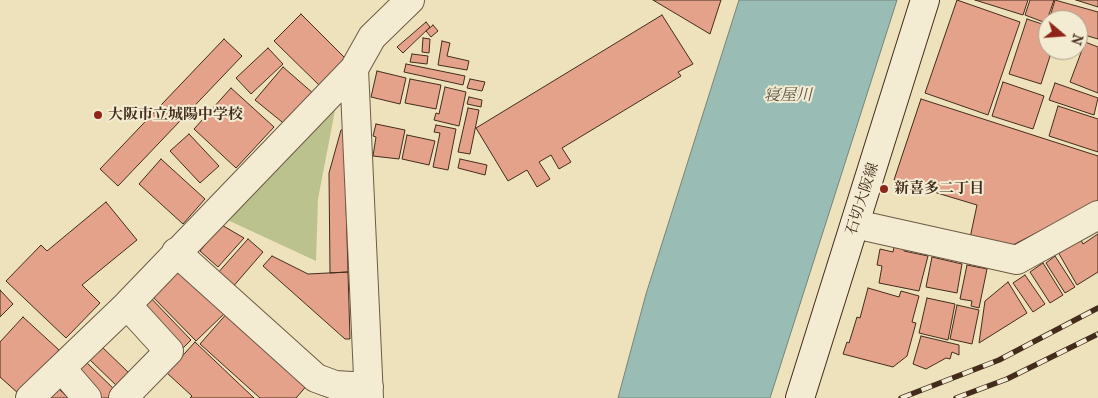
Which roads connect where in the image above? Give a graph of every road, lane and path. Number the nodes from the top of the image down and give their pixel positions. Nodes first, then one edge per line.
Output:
1 (410, 0) edge
2 (925, 0) edge
3 (354, 69) junction
4 (1098, 215) edge
5 (855, 224) junction
6 (176, 252) junction
7 (127, 305) junction
8 (62, 369) junction
9 (369, 392) edge
10 (30, 398) edge
11 (87, 398) edge
12 (123, 398) edge
13 (800, 398) edge

1 - 3 street
2 - 5 street, 石切大阪線
3 - 6 street
3 - 9 street
4 - 5 street
5 - 13 street, 石切大阪線
6 - 7 street
6 - 9 street
7 - 8 street
7 - 12 street
8 - 10 street
8 - 11 street

